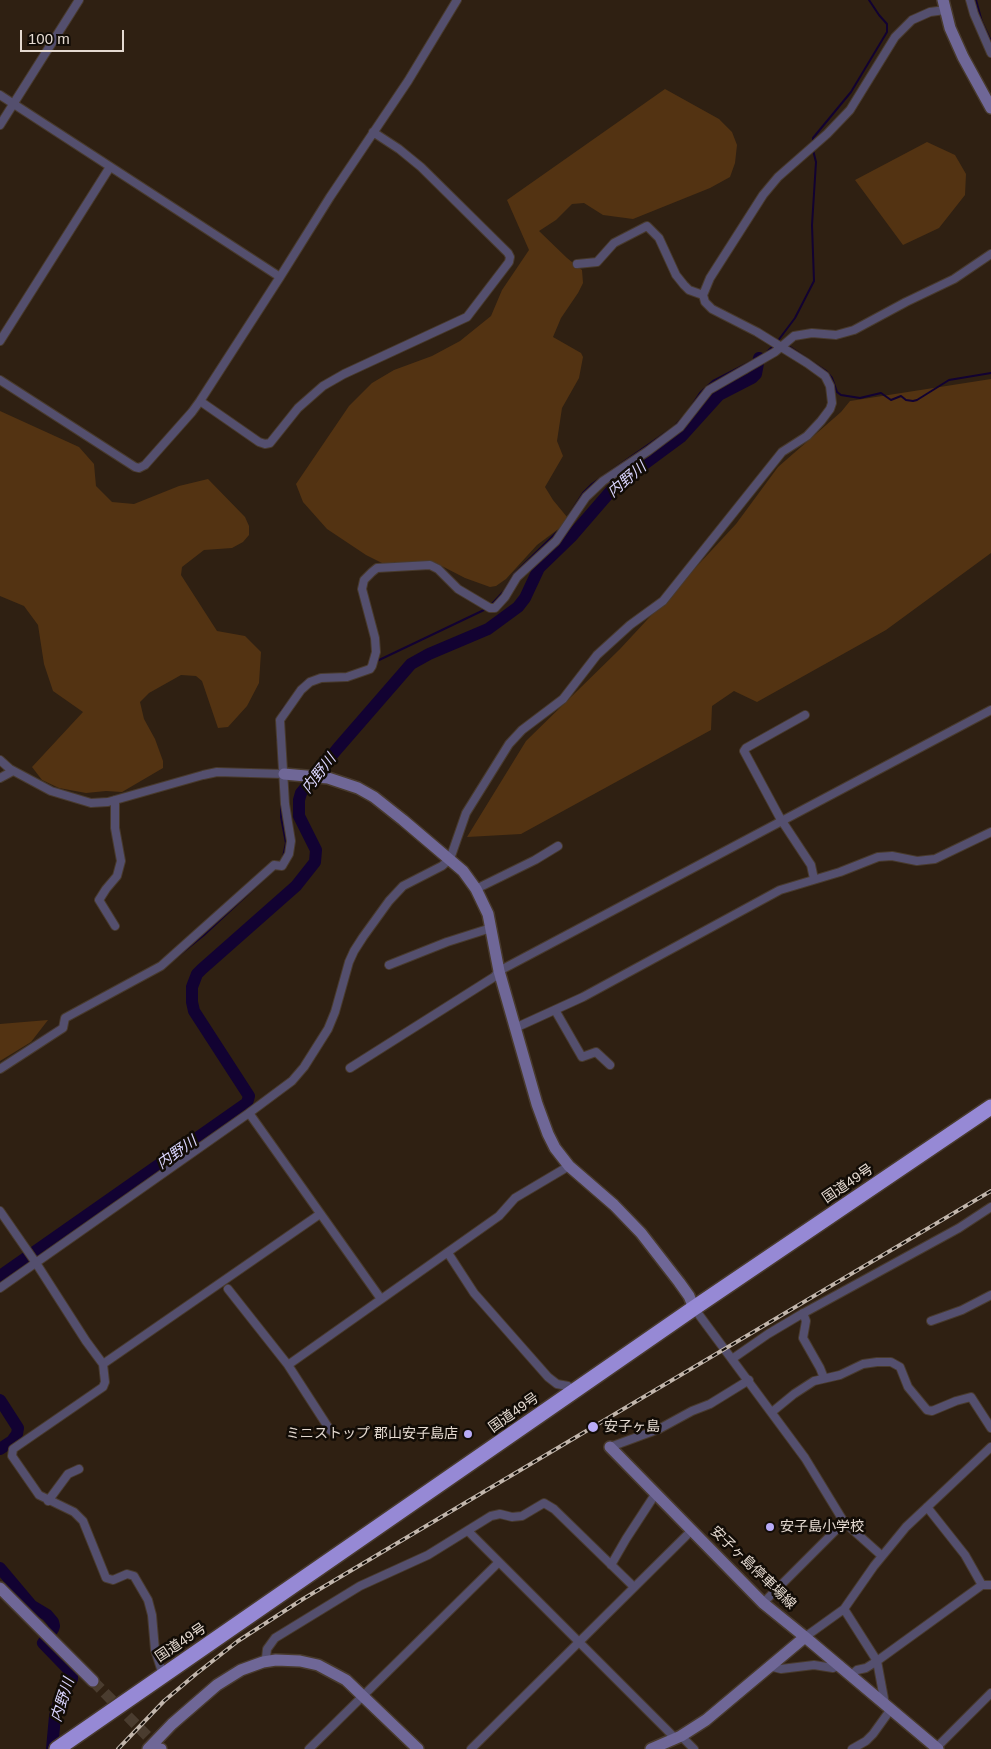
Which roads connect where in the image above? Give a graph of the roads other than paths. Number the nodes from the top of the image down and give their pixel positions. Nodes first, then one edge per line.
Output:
1 (79, 0) edge
2 (457, 0) edge
3 (970, 0) edge
4 (944, 5) edge
5 (991, 53) edge
6 (0, 95) edge
7 (13, 104) junction
8 (991, 108) edge
9 (0, 125) edge
10 (373, 132) junction
11 (110, 167) junction
12 (991, 254) edge
13 (577, 264) dead end
14 (280, 277) junction
15 (703, 295) junction
16 (0, 341) edge
17 (781, 347) junction
18 (0, 380) edge
19 (200, 401) junction
20 (991, 710) edge
21 (805, 715) dead end
22 (0, 760) edge
23 (13, 771) junction
24 (284, 774) junction
25 (0, 778) edge
26 (115, 800) junction
27 (783, 820) junction
28 (991, 832) edge
29 (558, 846) dead end
30 (450, 858) junction
31 (814, 879) junction
32 (476, 889) junction
33 (115, 926) dead end
34 (491, 928) junction
35 (389, 965) dead end
36 (499, 972) junction
37 (555, 1010) junction
38 (515, 1028) junction
39 (610, 1065) dead end
40 (350, 1068) dead end
41 (0, 1069) edge
42 (991, 1106) edge
43 (249, 1113) junction
44 (569, 1166) junction
45 (991, 1207) edge
46 (0, 1211) edge
47 (320, 1214) junction
48 (448, 1253) junction
49 (36, 1263) junction
50 (0, 1288) edge
51 (228, 1289) dead end
52 (991, 1295) edge
53 (381, 1300) junction
54 (694, 1308) junction
55 (803, 1313) junction
56 (930, 1321) dead end
57 (732, 1359) junction
58 (103, 1364) junction
59 (288, 1365) junction
60 (824, 1378) junction
61 (749, 1380) junction
62 (574, 1391) junction
63 (772, 1412) junction
64 (991, 1428) edge
65 (334, 1434) dead end
66 (610, 1447) joint
67 (991, 1447) edge
68 (79, 1468) dead end
69 (656, 1493) junction
70 (48, 1501) junction
71 (926, 1508) junction
72 (844, 1522) junction
73 (692, 1530) junction
74 (468, 1531) junction
75 (882, 1556) junction
76 (499, 1562) junction
77 (612, 1565) junction
78 (982, 1585) junction
79 (991, 1585) edge
80 (634, 1587) junction
81 (0, 1588) edge
82 (763, 1603) junction
83 (844, 1608) junction
84 (805, 1637) junction
85 (579, 1642) junction
86 (268, 1661) junction
87 (877, 1661) junction
88 (840, 1665) junction
89 (769, 1666) junction
90 (163, 1675) junction
91 (851, 1675) junction
92 (93, 1680) tunnel mouth
93 (991, 1693) edge
94 (363, 1696) junction
95 (888, 1707) junction
96 (678, 1737) junction
97 (936, 1748) edge
98 (57, 1749) edge
99 (148, 1749) edge
100 (309, 1749) edge
101 (418, 1749) edge
102 (471, 1749) edge
103 (651, 1749) edge
104 (694, 1749) edge
105 (852, 1749) edge

1 - 7 street
2 - 10 street
3 - 5 street
4 - 8 street
4 - 15 street
6 - 7 street
7 - 9 street
7 - 11 street
10 - 14 street
10 - 19 street
11 - 14 street
11 - 16 street
12 - 17 street
13 - 15 street
14 - 19 street
15 - 17 street
17 - 24 street
17 - 30 street
18 - 19 street
20 - 27 street
21 - 27 street
22 - 23 street
23 - 25 street
23 - 26 street
24 - 26 street
24 - 30 street
24 - 41 street
26 - 33 street
27 - 31 street
27 - 36 street
28 - 31 street
29 - 32 street
30 - 32 street
30 - 43 street
31 - 37 street
32 - 34 street
34 - 35 street
34 - 36 street
36 - 38 street
36 - 40 street
37 - 38 street
37 - 39 street
38 - 44 street
42 - 54 highway, 国道49号
43 - 47 street
43 - 49 street
44 - 48 street
44 - 54 street
45 - 55 street
46 - 49 street
47 - 53 street
47 - 58 street
48 - 53 street
48 - 62 street
49 - 50 street
49 - 58 street
51 - 59 street
52 - 56 street
53 - 59 street
54 - 57 street
54 - 62 highway, 国道49号
55 - 57 street
55 - 60 street
57 - 61 street
58 - 70 street
59 - 65 street
60 - 63 street
60 - 64 street
61 - 63 street
61 - 66 street
62 - 90 highway, 国道49号
63 - 72 street
66 - 69 street, 安子ヶ島停車場線
67 - 71 street
68 - 70 street
69 - 73 street, 安子ヶ島停車場線
69 - 77 street
70 - 90 street
71 - 75 street
71 - 78 street
72 - 75 street
72 - 82 street
73 - 80 street
73 - 82 street, 安子ヶ島停車場線
74 - 76 street
74 - 77 street
74 - 86 street
75 - 83 street
76 - 85 street
76 - 94 street
77 - 80 street
78 - 79 street
78 - 87 street
80 - 85 street
81 - 92 street
82 - 84 street, 安子ヶ島停車場線
83 - 84 street
83 - 87 street
84 - 88 street, 安子ヶ島停車場線
84 - 89 street
85 - 96 street
85 - 102 street
86 - 94 street
86 - 99 street
87 - 91 street
87 - 95 street
88 - 89 street
88 - 91 street, 安子ヶ島停車場線
89 - 96 street
90 - 98 highway, 国道49号
91 - 95 street, 安子ヶ島停車場線
93 - 97 street
94 - 100 street
94 - 101 street
95 - 97 street, 安子ヶ島停車場線
95 - 105 street
96 - 103 street
96 - 104 street

